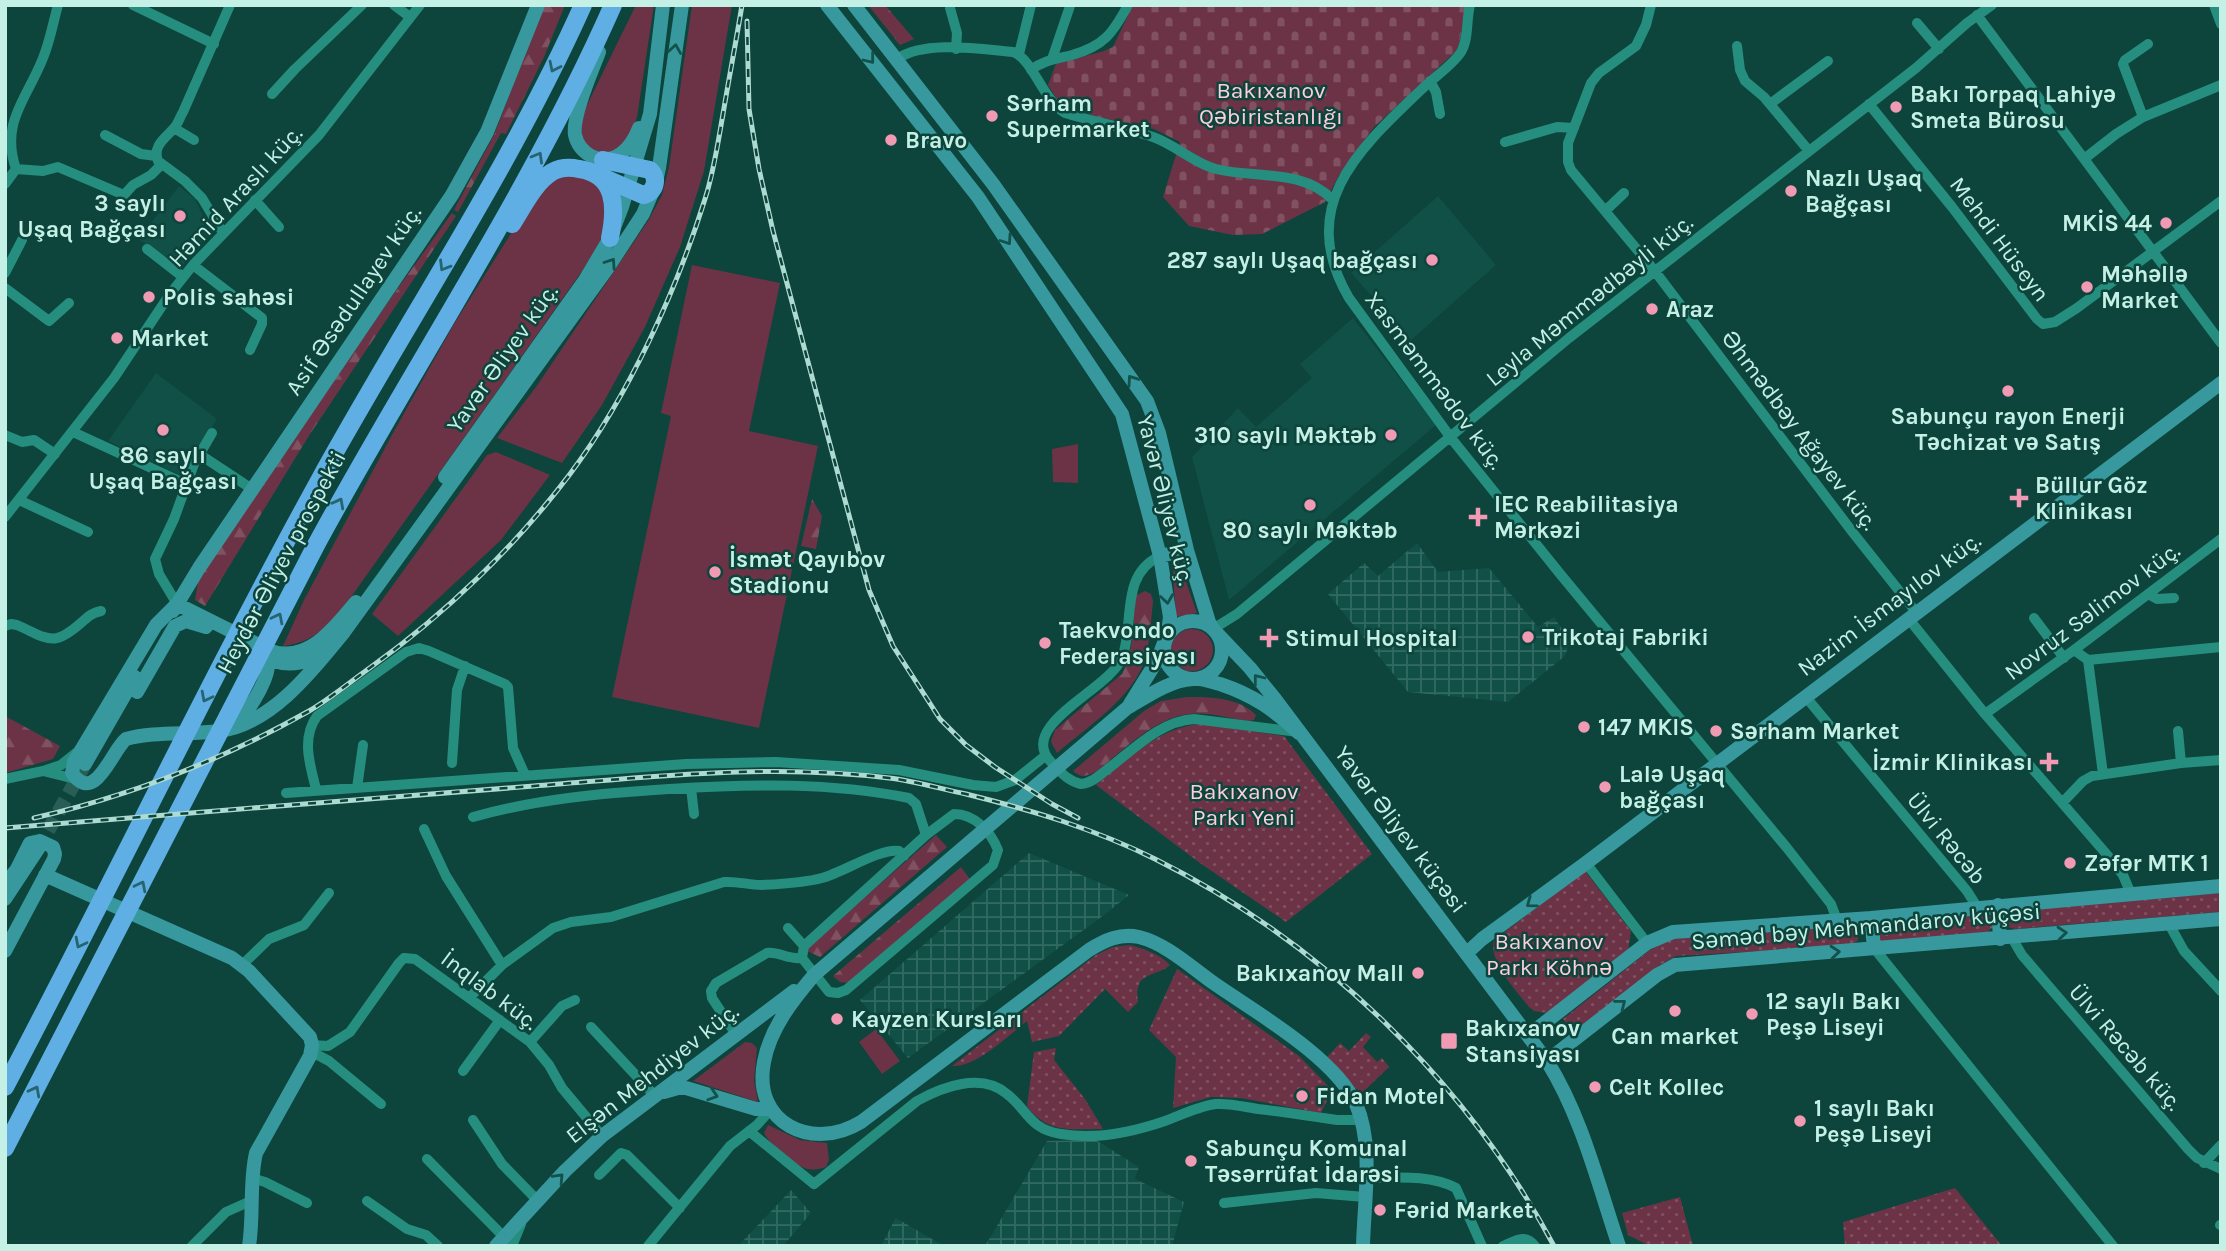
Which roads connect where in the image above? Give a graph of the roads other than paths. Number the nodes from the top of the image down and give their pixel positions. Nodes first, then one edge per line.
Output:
1 (58, 5) edge
2 (133, 5) edge
3 (230, 5) edge
4 (362, 5) edge
5 (394, 5) edge
6 (420, 5) edge
7 (538, 5) edge
8 (583, 5) edge
9 (615, 5) edge
10 (663, 5) edge
11 (682, 5) edge
12 (827, 5) edge
13 (854, 5) edge
14 (1031, 5) edge
15 (1129, 5) edge
16 (1470, 5) edge
17 (1651, 5) edge
18 (1992, 5) edge
19 (2214, 5) edge
20 (1070, 6) edge
21 (950, 8) dead end
22 (1977, 15) junction
23 (410, 18) junction
24 (1917, 23) dead end
25 (2221, 24) edge
26 (214, 44) junction
27 (2148, 44) dead end
28 (1737, 46) dead end
29 (957, 48) junction
30 (1939, 49) junction
31 (1019, 54) junction
32 (897, 59) junction
33 (1052, 59) junction
34 (1828, 61) dead end
35 (655, 62) junction
36 (1031, 70) junction
37 (1430, 81) junction
38 (2221, 85) edge
39 (272, 94) dead end
40 (1770, 104) junction
41 (1869, 104) junction
42 (1440, 114) dead end
43 (2143, 117) junction
44 (174, 128) junction
45 (1574, 128) junction
46 (105, 135) dead end
47 (194, 139) dead end
48 (1505, 142) dead end
49 (1809, 151) junction
50 (2084, 159) junction
51 (159, 160) junction
52 (634, 165) junction
53 (599, 167) junction
54 (16, 169) junction
55 (5, 184) edge
56 (655, 186) junction
57 (627, 189) junction
58 (1624, 194) dead end
59 (255, 200) junction
60 (1333, 200) junction
61 (2221, 201) edge
62 (1605, 211) junction
63 (279, 227) dead end
64 (223, 233) junction
65 (610, 238) junction
66 (22, 240) dead end
67 (148, 248) dead end
68 (2154, 252) junction
69 (193, 265) junction
70 (1654, 270) junction
71 (5, 273) edge
72 (183, 277) junction
73 (5, 288) edge
74 (69, 303) dead end
75 (2221, 343) edge
76 (250, 350) dead end
77 (420, 360) junction
78 (2221, 383) edge
79 (73, 432) junction
80 (212, 433) dead end
81 (5, 435) edge
82 (1451, 438) junction
83 (55, 454) junction
84 (199, 454) junction
85 (186, 484) junction
86 (252, 489) junction
87 (19, 500) junction
88 (7, 510) edge
89 (88, 532) dead end
90 (2221, 539) edge
91 (1187, 550) junction
92 (1160, 556) junction
93 (2148, 594) junction
94 (2175, 598) dead end
95 (177, 604) junction
96 (101, 611) dead end
97 (1912, 615) junction
98 (2034, 618) dead end
99 (5, 626) edge
100 (1213, 629) junction
101 (1166, 639) junction
102 (335, 643) junction
103 (2221, 647) edge
104 (2074, 650) junction
105 (264, 652) junction
106 (2064, 658) junction
107 (2088, 660) junction
108 (465, 666) junction
109 (1193, 679) junction
110 (1805, 696) junction
111 (1128, 708) junction
112 (1985, 714) junction
113 (229, 730) junction
114 (2178, 731) dead end
115 (1299, 733) junction
116 (363, 745) dead end
117 (82, 748) junction
118 (1045, 755) junction
119 (2221, 760) edge
120 (1717, 762) junction
121 (452, 763) dead end
122 (2181, 763) junction
123 (43, 771) junction
124 (2103, 774) junction
125 (525, 775) junction
126 (5, 779) edge
127 (79, 780) junction
128 (357, 788) junction
129 (691, 788) junction
130 (316, 789) junction
131 (286, 793) dead end
132 (2062, 803) junction
133 (694, 814) dead end
134 (473, 817) dead end
135 (424, 829) dead end
136 (926, 835) junction
137 (904, 856) junction
138 (1586, 863) junction
139 (46, 875) junction
140 (5, 884) edge
141 (2221, 887) edge
142 (329, 893) dead end
143 (2131, 894) junction
144 (5, 899) edge
145 (1998, 905) junction
146 (1977, 907) junction
147 (1871, 918) junction
148 (2221, 919) edge
149 (1838, 920) junction
150 (2169, 924) junction
151 (788, 928) dead end
152 (5, 933) edge
153 (2006, 938) junction
154 (1647, 943) junction
155 (804, 946) junction
156 (1874, 948) junction
157 (5, 951) edge
158 (1467, 953) junction
159 (802, 958) junction
160 (242, 965) junction
161 (502, 965) junction
162 (814, 975) junction
163 (2221, 991) edge
164 (470, 998) junction
165 (575, 1000) dead end
166 (500, 1020) junction
167 (591, 1027) dead end
168 (1526, 1030) junction
169 (737, 1036) junction
170 (530, 1042) junction
171 (312, 1049) junction
172 (1547, 1061) junction
173 (463, 1070) dead end
174 (5, 1087) edge
175 (655, 1096) junction
176 (381, 1104) dead end
177 (771, 1109) junction
178 (1361, 1116) junction
179 (473, 1120) dead end
180 (748, 1131) junction
181 (602, 1136) junction
182 (2221, 1145) edge
183 (5, 1148) edge
184 (428, 1159) dead end
185 (2204, 1163) junction
186 (2221, 1169) edge
187 (599, 1175) dead end
188 (252, 1178) junction
189 (1365, 1178) junction
190 (1365, 1197) junction
191 (253, 1200) junction
192 (367, 1201) dead end
193 (538, 1201) junction
194 (307, 1203) dead end
195 (1224, 1203) dead end
196 (680, 1208) junction
197 (504, 1243) edge
198 (192, 1246) edge
199 (249, 1246) edge
200 (438, 1246) edge
201 (648, 1246) edge
202 (1363, 1246) edge
203 (1482, 1246) edge
204 (1503, 1246) edge
205 (1535, 1246) edge
206 (1619, 1246) edge
207 (2113, 1246) edge

1 - 54 street
2 - 26 street
3 - 26 street
4 - 39 street
5 - 23 street
6 - 23 street, Həmid Araslı küç.
7 - 86 main road, Asif Əsədullayev küç.
8 -> 174 highway, Heydər Əliyev prospekti
9 - 53 main road
77 -> 9 highway, Heydər Əliyev prospekti
10 - 35 main road, Yavər Əliyev küç.
56 -> 11 main road, Yavər Əliyev küç.
12 -> 92 main road, Yavər Əliyev küç.
13 - 32 main road, Yavər Əliyev küç.
14 - 31 street
15 - 33 street
16 - 37 street, Xasməmmədov küç.
17 - 45 street, Əhmədbəy Ağayev küç.
18 - 22 street, Leyla Məmmədbəyli küç.
19 - 25 street
20 - 33 street
21 - 29 street
22 - 30 street, Leyla Məmmədbəyli küç.
22 - 50 street
23 - 59 street, Həmid Araslı küç.
24 - 30 street
26 - 44 street
27 - 43 street
28 - 40 street
29 - 31 street
29 - 32 street
30 - 41 street, Leyla Məmmədbəyli küç.
31 - 36 street
91 -> 32 main road, Yavər Əliyev küç.
33 - 36 street
34 - 40 street
35 - 52 main road, Yavər Əliyev küç.
35 - 53 main road
36 - 60 street
37 - 42 street
37 - 60 street, Xasməmmədov küç.
38 - 43 street
40 - 49 street
41 - 49 street, Leyla Məmmədbəyli küç.
41 - 68 street, Mehdi Hüseyn
43 - 50 street
44 - 47 street
44 - 51 street
45 - 48 street
45 - 62 street, Əhmədbəy Ağayev küç.
46 - 51 street
49 - 70 street, Leyla Məmmədbəyli küç.
50 - 68 street
51 - 54 street
51 - 64 street
52 - 53 highway
52 - 56 highway
52 - 57 main road, Yavər Əliyev küç.
53 - 57 highway
53 - 65 highway
53 - 77 highway
54 - 55 street
56 - 57 highway
102 -> 56 main road, Yavər Əliyev küç.
57 - 65 main road, Yavər Əliyev küç.
58 - 62 street
59 - 63 street
59 - 64 street, Həmid Araslı küç.
60 - 82 street, Xasməmmədov küç.
61 - 68 street
62 - 70 street, Əhmədbəy Ağayev küç.
64 - 69 street, Həmid Araslı küç.
65 - 105 main road, Yavər Əliyev küç.
66 - 71 street
67 - 72 street
68 - 75 street
69 - 72 street, Həmid Araslı küç.
69 - 76 street
70 - 82 street, Leyla Məmmədbəyli küç.
70 - 97 street, Əhmədbəy Ağayev küç.
72 - 79 street, Həmid Araslı küç.
73 - 74 street
183 -> 77 highway, Heydər Əliyev prospekti
78 - 97 main road, Nazim İsmayılov küç.
79 - 83 street, Həmid Araslı küç.
79 - 85 street
80 - 84 street
81 - 83 street
82 - 100 street, Leyla Məmmədbəyli küç.
82 - 120 street, Xasməmmədov küç.
83 - 87 street, Həmid Araslı küç.
84 - 85 street
84 - 86 street
85 - 95 street
86 - 95 main road, Asif Əsədullayev küç.
87 - 88 street, Həmid Araslı küç.
87 - 89 street
90 - 93 street, Novruz Səlimov küç.
91 - 92 main road
91 - 100 main road, Yavər Əliyev küç.
92 -> 101 main road, Yavər Əliyev küç.
92 - 118 street
93 - 94 street
93 - 104 street, Novruz Səlimov küç.
95 - 105 main road
95 - 105 main road
95 - 117 main road
96 - 99 street
97 - 110 main road, Nazim İsmayılov küç.
97 - 112 street, Əhmədbəy Ağayev küç.
98 - 106 street
100 - 101 main road
100 - 109 main road
115 -> 100 main road
101 - 109 main road
101 - 111 main road
102 - 105 main road
102 - 113 main road, Yavər Əliyev küç.
103 - 107 street
104 - 106 street, Novruz Səlimov küç.
104 - 107 street
105 - 113 main road
106 - 112 street, Novruz Səlimov küç.
107 - 124 street
108 - 121 street
108 - 125 street
108 - 130 street
109 - 111 main road
109 - 115 main road
110 - 120 main road, Nazim İsmayılov küç.
110 - 146 street, Ülvi Rəcəb
111 - 162 main road
112 - 132 street, Əhmədbəy Ağayev küç.
113 - 127 main road
114 - 122 street
115 - 118 street
115 - 158 main road, Yavər Əliyev küçəsi
116 - 128 street
117 - 123 street
117 - 127 main road
118 - 125 street
119 - 122 street
120 - 138 main road, Nazim İsmayılov küç.
120 - 149 street, Xasməmmədov küç.
122 - 124 street
123 - 126 street
123 - 127 street
124 - 132 street
125 - 128 street
128 - 130 street
129 - 133 street
129 - 134 street
129 - 136 street
130 - 131 street
132 - 143 street, Əhmədbəy Ağayev küç.
135 - 161 street
136 - 137 street
136 - 162 street
137 - 155 street
137 - 161 street
138 - 154 street
138 -> 158 main road, Nazim İsmayılov küç.
139 - 140 main road
139 - 157 main road
139 - 160 main road
141 - 143 main road, Səməd bəy Mehmandarov küçəsi
142 - 160 street
143 - 145 main road, Səməd bəy Mehmandarov küçəsi
144 - 152 main road
145 - 146 main road, Səməd bəy Mehmandarov küçəsi
145 - 153 main road
146 - 147 main road, Səməd bəy Mehmandarov küçəsi
147 - 149 main road, Səməd bəy Mehmandarov küçəsi
147 - 156 main road
148 - 150 main road, Səməd bəy Mehmandarov küçəsi
149 - 154 main road, Səməd bəy Mehmandarov küçəsi
153 -> 150 main road, Səməd bəy Mehmandarov küçəsi
150 - 163 street
151 - 155 street
153 - 156 main road, Səməd bəy Mehmandarov küçəsi
153 - 185 street, Ülvi Rəcəb küç.
154 - 168 main road, Səməd bəy Mehmandarov küçəsi
155 - 159 street
172 -> 156 main road, Səməd bəy Mehmandarov küçəsi
156 - 207 street
158 - 168 main road
159 - 162 street
159 - 169 street
160 - 171 main road
161 - 164 street
162 - 169 main road, Elşən Mehdiyev küç.
162 - 177 main road
164 - 166 street, İnqlab küç.
164 - 171 street, İnqlab küç.
165 - 170 street
166 - 170 street, İnqlab küç.
166 - 173 street
167 - 175 street
168 - 172 main road
169 - 175 main road, Elşən Mehdiyev küç.
170 - 181 street, İnqlab küç.
171 - 176 street
171 - 188 main road
172 - 206 main road
175 -> 177 main road
175 - 181 main road, Elşən Mehdiyev küç.
177 - 178 main road
177 - 180 street
178 - 180 street
178 - 189 main road
179 - 193 street
180 - 196 street
193 -> 181 main road, Elşən Mehdiyev küç.
182 - 185 street
184 - 197 street
185 - 186 street, Ülvi Rəcəb küç.
187 - 196 street
188 - 191 main road
188 - 194 street
189 - 190 main road
189 - 203 street
190 - 195 street
190 - 202 main road
191 - 198 street
191 - 199 main road
192 - 200 street
193 - 197 main road, Elşən Mehdiyev küç.
196 - 201 street
204 - 205 street

